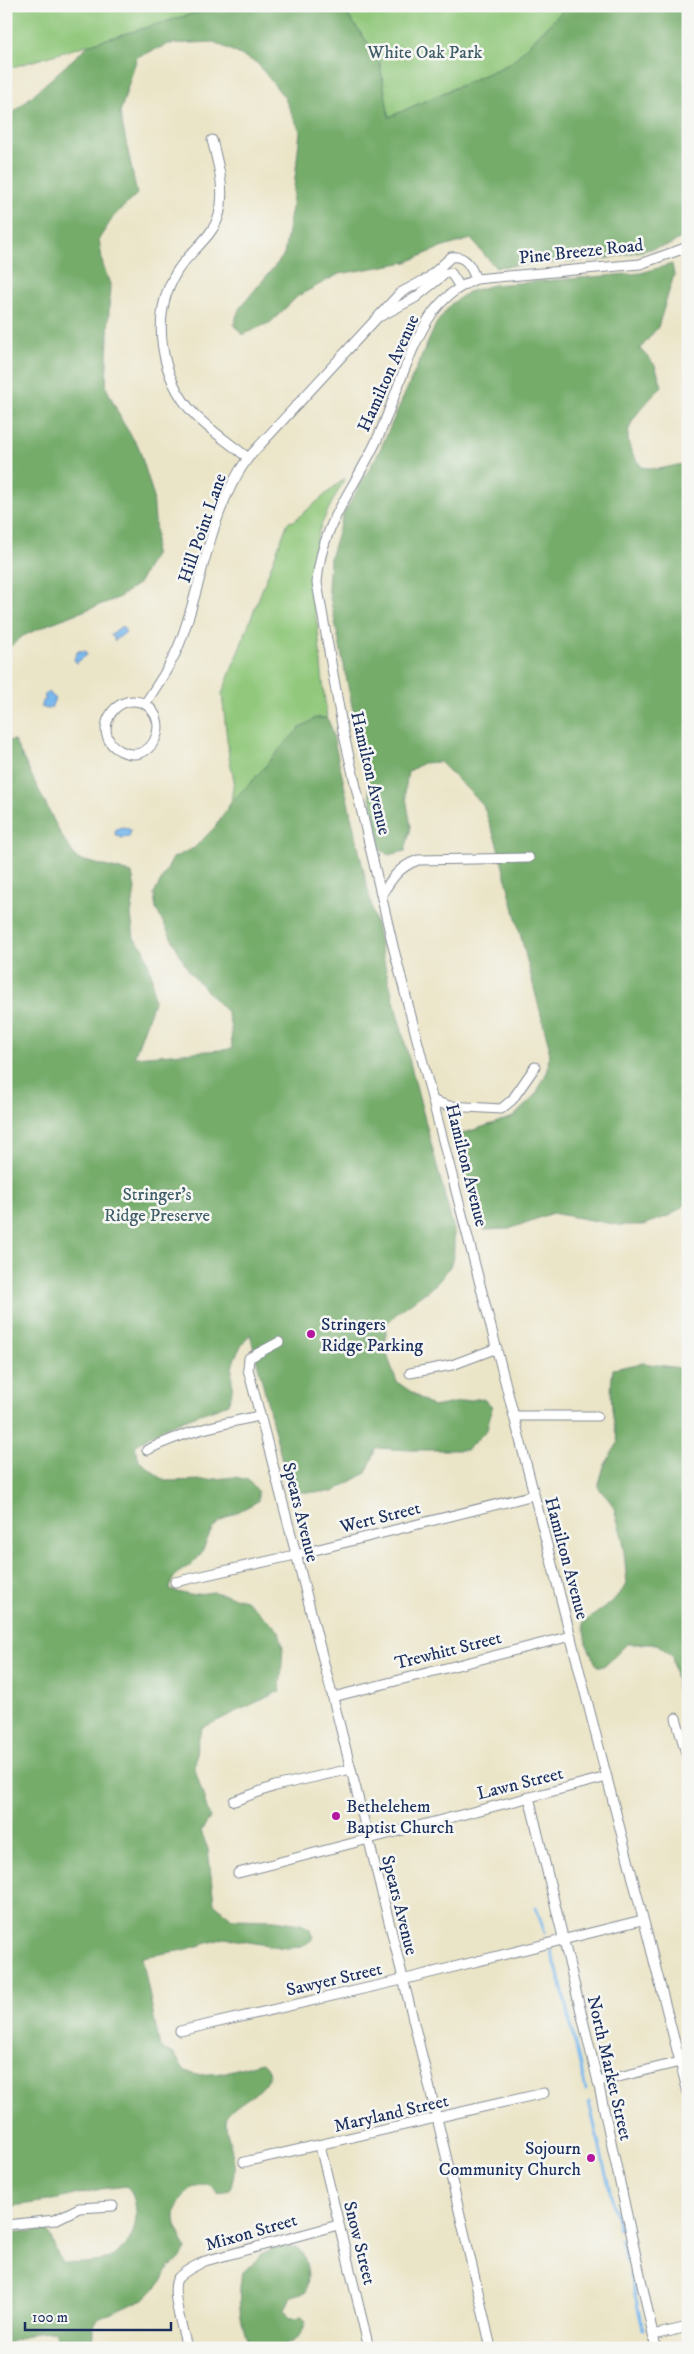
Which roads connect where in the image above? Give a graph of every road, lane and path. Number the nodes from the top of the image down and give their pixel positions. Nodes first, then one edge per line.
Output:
1 (212, 140) dead end
2 (688, 247) edge
3 (476, 279) junction
4 (428, 283) junction
5 (460, 287) junction
6 (393, 300) junction
7 (399, 308) junction
8 (381, 316) junction
9 (248, 458) junction
10 (146, 704) junction
11 (529, 858) dead end
12 (382, 894) junction
13 (535, 1067) dead end
14 (434, 1101) junction
15 (279, 1342) dead end
16 (497, 1348) junction
17 (410, 1373) dead end
18 (259, 1416) junction
19 (514, 1416) junction
20 (597, 1416) dead end
21 (147, 1450) dead end
22 (534, 1495) junction
23 (295, 1555) junction
24 (175, 1582) dead end
25 (571, 1636) junction
26 (333, 1697) junction
27 (676, 1718) dead end
28 (688, 1760) edge
29 (351, 1769) junction
30 (607, 1777) junction
31 (528, 1797) junction
32 (234, 1801) dead end
33 (367, 1839) junction
34 (238, 1873) dead end
35 (642, 1920) junction
36 (563, 1940) junction
37 (402, 1980) junction
38 (180, 2031) dead end
39 (680, 2062) junction
40 (598, 2082) junction
41 (544, 2093) dead end
42 (688, 2093) edge
43 (438, 2119) junction
44 (320, 2146) junction
45 (244, 2162) dead end
46 (113, 2206) dead end
47 (6, 2225) edge
48 (338, 2225) junction
49 (688, 2328) edge
50 (653, 2336) junction
51 (187, 2348) edge
52 (369, 2348) edge
53 (491, 2348) edge
54 (656, 2348) edge

1 - 9 street
2 - 3 street, Pine Breeze Road
3 - 4 street, Hill Point Lane
3 - 5 street, Hamilton Avenue
4 - 5 street, Hill Point Lane
4 - 6 street, Hill Point Lane
4 - 7 street, Hill Point Lane
5 - 12 street, Hamilton Avenue
6 - 7 street
6 - 8 street, Hill Point Lane
7 - 8 street, Hill Point Lane
8 - 9 street, Hill Point Lane
9 - 10 street, Hill Point Lane
10 - 10 street
11 - 12 street
12 - 14 street, Hamilton Avenue
13 - 14 street
14 - 16 street, Hamilton Avenue
15 - 18 street, Spears Avenue
16 - 17 street
16 - 19 street, Hamilton Avenue
18 - 21 street
18 - 23 street, Spears Avenue
19 - 20 street
19 - 22 street, Hamilton Avenue
22 - 23 street, Wert Street
22 - 25 street, Hamilton Avenue
23 - 24 street, Wert Street
23 - 26 street, Spears Avenue
25 - 26 street, Trewhitt Street
25 - 30 street, Hamilton Avenue
26 - 29 street, Spears Avenue
27 - 28 street
29 - 32 street
29 - 33 street, Spears Avenue
30 - 31 street, Lawn Street
30 - 35 street, Hamilton Avenue
31 - 33 street, Lawn Street
31 - 36 street, North Market Street
33 - 34 street, Lawn Street
33 - 37 street, Spears Avenue
35 - 36 street, Sawyer Street
35 - 39 street, Hamilton Avenue
36 - 37 street, Sawyer Street
36 - 40 street, North Market Street
37 - 38 street, Sawyer Street
37 - 43 street, Spears Avenue
39 - 40 street
39 - 42 street, Hamilton Avenue
40 - 50 street, North Market Street
41 - 43 street, Maryland Street
43 - 44 street, Maryland Street
43 - 53 street, Spears Avenue
44 - 45 street, Maryland Street
44 - 48 street, Snow Street
46 - 47 street
48 - 51 street, Mixon Street
48 - 52 street, Snow Street
49 - 50 street
50 - 54 street, North Market Street

